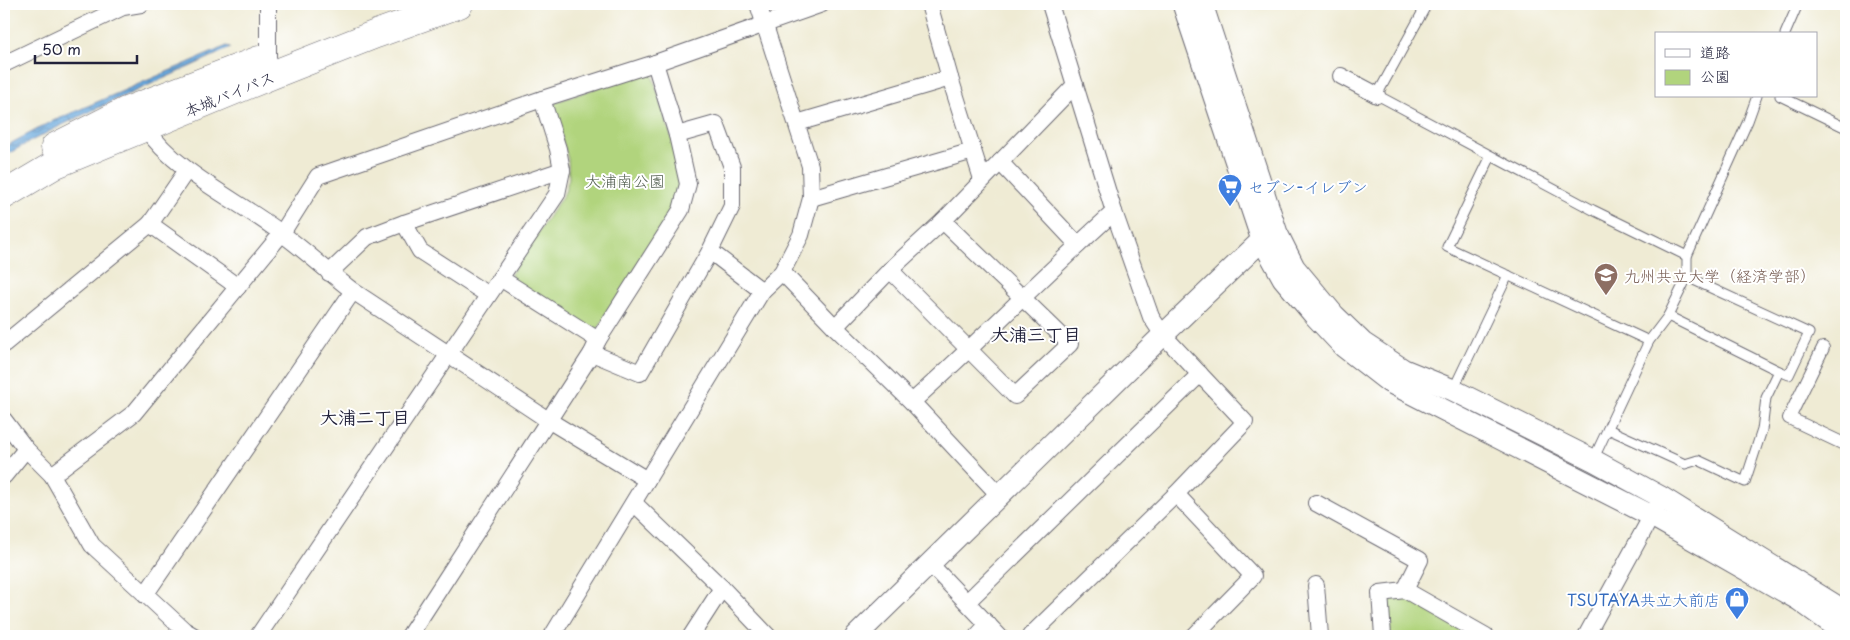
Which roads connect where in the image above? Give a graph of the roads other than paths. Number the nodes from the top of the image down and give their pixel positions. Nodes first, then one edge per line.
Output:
1 (141, 4) edge
2 (268, 4) edge
3 (414, 4) edge
4 (459, 4) edge
5 (758, 4) edge
6 (822, 4) edge
7 (929, 4) edge
8 (1050, 4) edge
9 (1183, 4) edge
10 (1202, 4) edge
11 (1427, 4) edge
12 (1798, 4) edge
13 (765, 24) junction
14 (1785, 32) edge
15 (655, 63) junction
16 (4, 64) edge
17 (270, 66) junction
18 (1341, 76) dead end
19 (950, 78) junction
20 (1074, 85) junction
21 (1377, 95) junction
22 (1756, 98) edge
23 (1784, 98) edge
24 (542, 99) junction
25 (797, 123) junction
26 (145, 127) junction
27 (1846, 128) edge
28 (677, 135) junction
29 (973, 151) junction
30 (1491, 156) junction
31 (1000, 162) junction
32 (187, 170) junction
33 (562, 170) junction
34 (4, 176) edge
35 (982, 180) junction
36 (4, 195) edge
37 (811, 198) junction
38 (1114, 212) junction
39 (943, 220) junction
40 (404, 223) junction
41 (150, 224) junction
42 (282, 233) junction
43 (1269, 237) junction
44 (1078, 245) junction
45 (710, 251) junction
46 (1687, 256) junction
47 (890, 270) junction
48 (782, 272) junction
49 (330, 273) junction
50 (1508, 275) junction
51 (1687, 277) junction
52 (500, 278) junction
53 (238, 287) junction
54 (353, 290) junction
55 (762, 291) junction
56 (488, 295) junction
57 (1024, 298) junction
58 (1668, 316) junction
59 (835, 326) junction
60 (1163, 335) junction
61 (1649, 341) junction
62 (4, 344) edge
63 (595, 347) junction
64 (1823, 348) dead end
65 (970, 350) junction
66 (448, 353) junction
67 (1779, 371) junction
68 (1200, 374) junction
69 (1453, 390) junction
70 (912, 402) junction
71 (4, 420) edge
72 (548, 420) junction
73 (1608, 428) junction
74 (1846, 445) edge
75 (26, 449) junction
76 (1593, 460) junction
77 (52, 475) junction
78 (4, 476) edge
79 (647, 480) junction
80 (1176, 494) junction
81 (1000, 496) junction
82 (634, 503) junction
83 (1316, 503) dead end
84 (1656, 506) junction
85 (930, 564) junction
86 (1316, 586) dead end
87 (722, 588) junction
88 (1405, 590) junction
89 (145, 594) junction
90 (967, 602) junction
91 (1846, 612) edge
92 (988, 632) edge
93 (186, 634) edge
94 (1846, 634) edge
95 (258, 636) edge
96 (409, 636) edge
97 (552, 636) edge
98 (691, 636) edge
99 (768, 636) edge
100 (856, 636) edge
101 (1030, 636) edge
102 (1194, 636) edge
103 (1320, 636) edge
104 (1383, 636) edge
105 (1486, 636) edge
106 (1586, 636) edge

1 - 16 street
2 - 17 street
3 - 17 highway, 本城バイパス
4 - 17 highway, 本城バイパス
5 - 13 street
6 - 13 street
7 - 19 street
8 - 20 street
9 - 43 street
10 - 43 street
11 - 21 lane
12 - 14 lane
13 - 15 street
13 - 25 street
15 - 24 street
15 - 28 street
17 - 26 highway, 本城バイパス
17 - 34 highway, 本城バイパス
18 - 21 street
19 - 25 street
19 - 29 street
20 - 31 street
20 - 38 street
21 - 30 lane
22 - 46 lane
23 - 27 lane
24 - 33 street
24 - 42 street
25 - 37 street
26 - 32 street
26 - 36 highway, 本城バイパス
28 - 45 street
28 - 63 street
29 - 35 street
29 - 37 street
30 - 46 lane
30 - 50 lane
31 - 35 street
31 - 44 street
32 - 41 street
32 - 42 street
33 - 40 street
33 - 52 street
35 - 39 street
37 - 48 street
38 - 44 street
38 - 60 street
39 - 47 street
39 - 57 street
40 - 49 street
40 - 56 street
41 - 53 street
41 - 62 street
42 - 49 street
42 - 53 street
43 - 60 street
43 - 69 street
43 - 84 street
44 - 57 street
45 - 55 street
45 - 63 street
46 - 51 lane
47 - 59 street
47 - 65 street
48 - 55 street
48 - 59 street
49 - 54 street
50 - 61 lane
50 - 69 lane
51 - 58 lane
51 - 67 lane
52 - 56 street
52 - 63 street
53 - 77 street
54 - 66 street
54 - 89 street
55 - 79 street
56 - 66 street
57 - 65 street
57 - 65 street
58 - 61 lane
58 - 67 lane
59 - 70 street
60 - 68 street
60 - 81 street
61 - 73 lane
63 - 72 street
64 - 74 street
65 - 70 street
66 - 72 street
66 - 95 street
67 - 73 lane
68 - 80 street
68 - 90 street
69 - 76 street
70 - 81 street
71 - 75 street
72 - 79 street
72 - 96 street
73 - 76 lane
75 - 77 street
75 - 78 street
76 - 84 street
77 - 89 street
79 - 82 street
80 - 101 street
80 - 102 street
81 - 85 street
82 - 87 street
82 - 97 street
83 - 88 street
84 - 91 street
84 - 94 street
84 - 106 street
85 - 90 street
85 - 100 street
86 - 103 street
87 - 98 street
87 - 99 street
88 - 104 street
88 - 105 street
89 - 93 street
90 - 92 street

